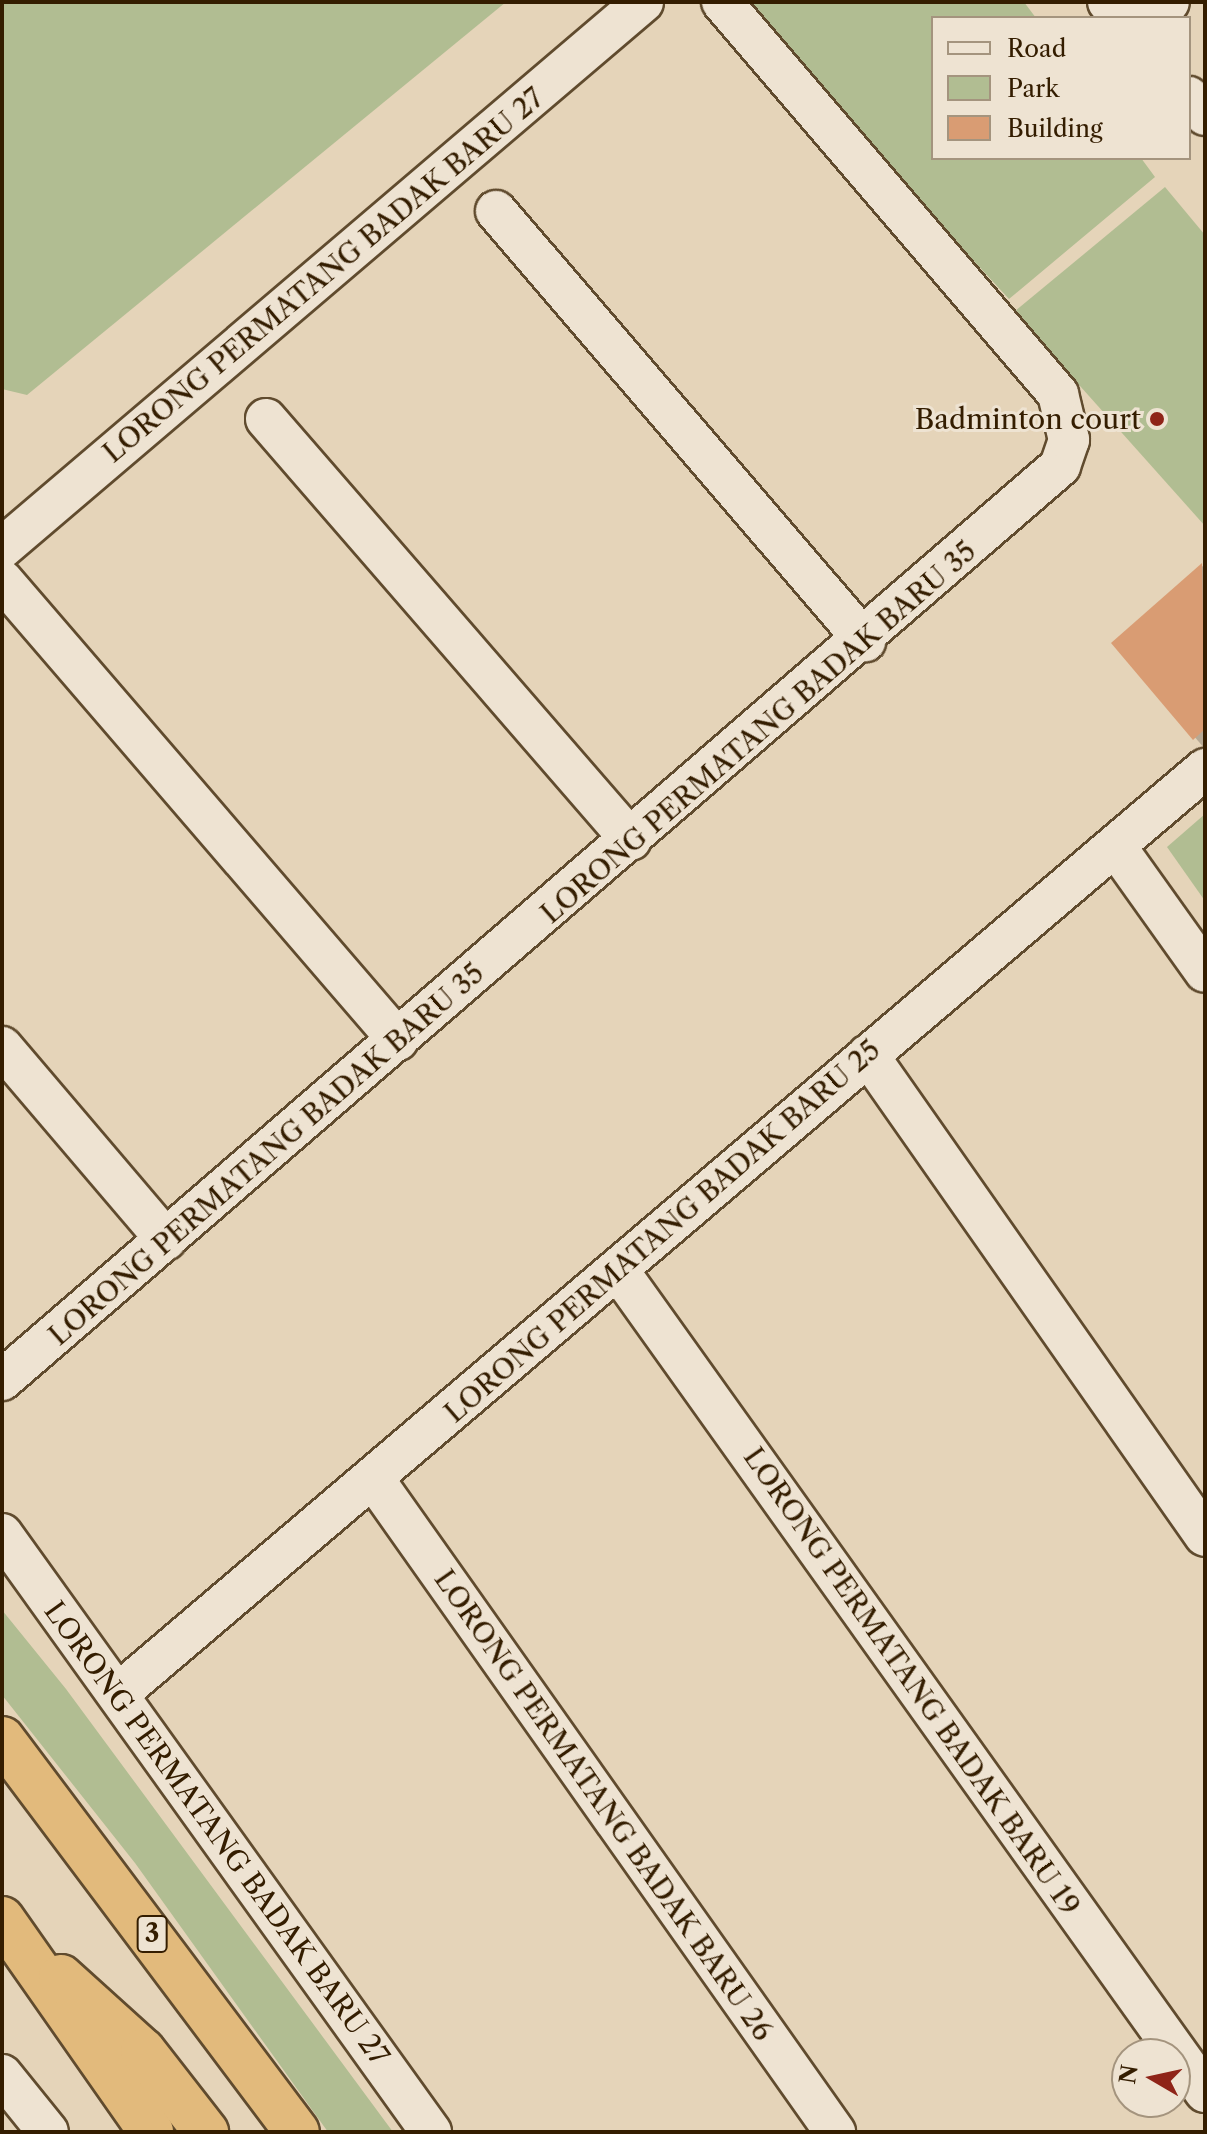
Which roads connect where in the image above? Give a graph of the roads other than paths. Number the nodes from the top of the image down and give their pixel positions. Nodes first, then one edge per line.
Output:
1 (643, 2) edge
2 (722, 2) edge
3 (1169, 2) edge
4 (1151, 16) edge
5 (1191, 99) edge
6 (1205, 115) edge
7 (496, 211) dead end
8 (266, 419) dead end
9 (2, 548) edge
10 (2, 580) edge
11 (865, 641) junction
12 (1205, 769) edge
13 (631, 840) junction
14 (1116, 847) junction
15 (1205, 972) edge
16 (398, 1040) junction
17 (2, 1047) edge
18 (868, 1055) junction
19 (166, 1240) junction
20 (618, 1270) junction
21 (2, 1380) edge
22 (373, 1478) junction
23 (2, 1534) edge
24 (1205, 1534) edge
25 (119, 1693) junction
26 (2, 1739) edge
27 (14, 1935) edge
28 (2, 2075) edge
29 (1205, 2092) edge
30 (822, 2127) edge
31 (48, 2132) edge
32 (151, 2132) edge
33 (206, 2132) edge
34 (297, 2132) edge
35 (431, 2132) edge

1 - 9 street, LORONG PERMATANG BADAK BARU 27
2 - 11 street, LORONG PERMATANG BADAK BARU 35
3 - 4 street
5 - 6 street
7 - 11 street
8 - 13 street
10 - 16 street
11 - 13 street, LORONG PERMATANG BADAK BARU 35
12 - 14 street, LORONG PERMATANG BADAK BARU 25
13 - 16 street, LORONG PERMATANG BADAK BARU 35
14 - 15 street
14 - 18 street, LORONG PERMATANG BADAK BARU 25
16 - 19 street, LORONG PERMATANG BADAK BARU 35
17 - 19 street
18 - 20 street, LORONG PERMATANG BADAK BARU 25
18 - 24 street
19 - 21 street, LORONG PERMATANG BADAK BARU 35
20 - 22 street, LORONG PERMATANG BADAK BARU 25
20 - 29 street, LORONG PERMATANG BADAK BARU 19
22 - 25 street, LORONG PERMATANG BADAK BARU 25
22 - 30 street, LORONG PERMATANG BADAK BARU 26
23 - 25 street, LORONG PERMATANG BADAK BARU 27
25 - 35 street, LORONG PERMATANG BADAK BARU 27
26 - 34 highway, 3
27 - 32 highway
27 - 33 highway
28 - 31 street

